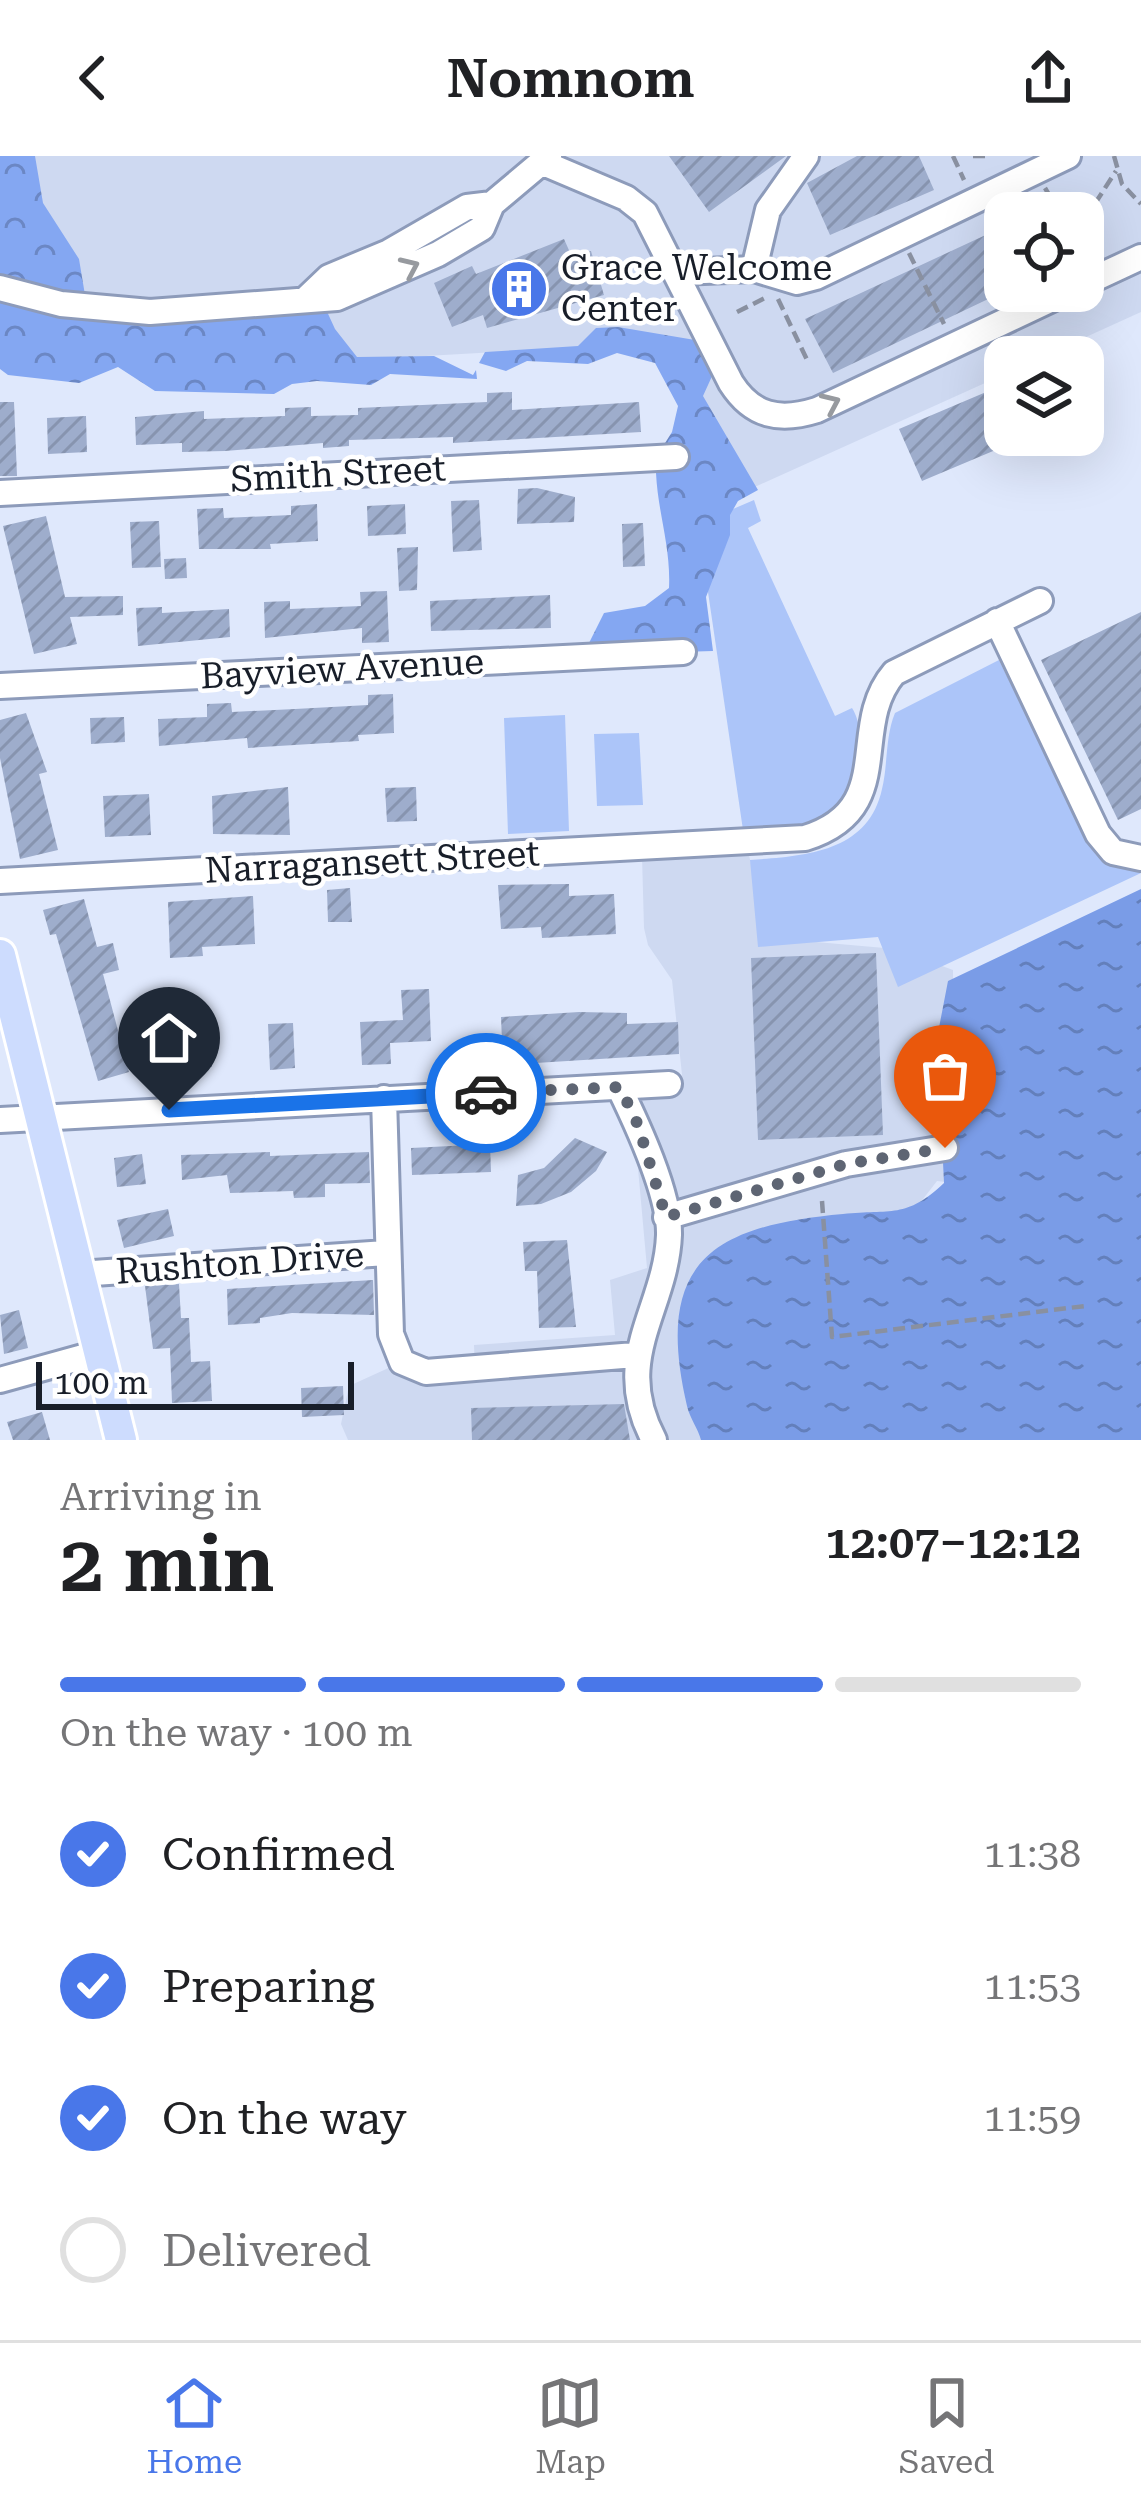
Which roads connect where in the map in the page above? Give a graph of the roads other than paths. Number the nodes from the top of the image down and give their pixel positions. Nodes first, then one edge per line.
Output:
1 (806, 156) edge
2 (1069, 156) edge
3 (545, 159) edge
4 (1141, 257) edge
5 (754, 269) junction
6 (679, 272) junction
7 (1104, 274) edge
8 (0, 288) edge
9 (1024, 312) edge
10 (676, 457) dead end
11 (0, 493) edge
12 (1040, 601) dead end
13 (997, 622) junction
14 (683, 652) dead end
15 (0, 686) edge
16 (1141, 858) edge
17 (0, 881) edge
18 (0, 955) edge
19 (669, 1084) dead end
20 (620, 1087) junction
21 (384, 1098) junction
22 (39, 1118) junction
23 (0, 1120) edge
24 (945, 1148) dead end
25 (666, 1217) junction
26 (386, 1253) junction
27 (80, 1274) junction
28 (101, 1352) junction
29 (635, 1355) junction
30 (0, 1380) edge
31 (122, 1440) edge
32 (654, 1440) edge

1 - 5 street
2 - 5 street
3 - 6 street
3 - 8 street
4 - 7 street
5 - 6 street
6 -> 9 street
10 - 11 street, Smith Street
12 - 13 street, Narragansett Street
13 - 16 street
13 - 17 street, Narragansett Street
14 - 15 street, Bayview Avenue
18 - 22 main road
19 - 20 street
20 - 21 street
20 - 25 street
21 - 22 street
21 - 26 street, Rushton Drive
22 - 23 street
22 - 27 main road
24 - 25 street
25 - 29 street
26 - 27 street, Rushton Drive
26 - 29 street
27 - 28 main road
28 - 30 street
28 - 31 main road
29 - 32 street

